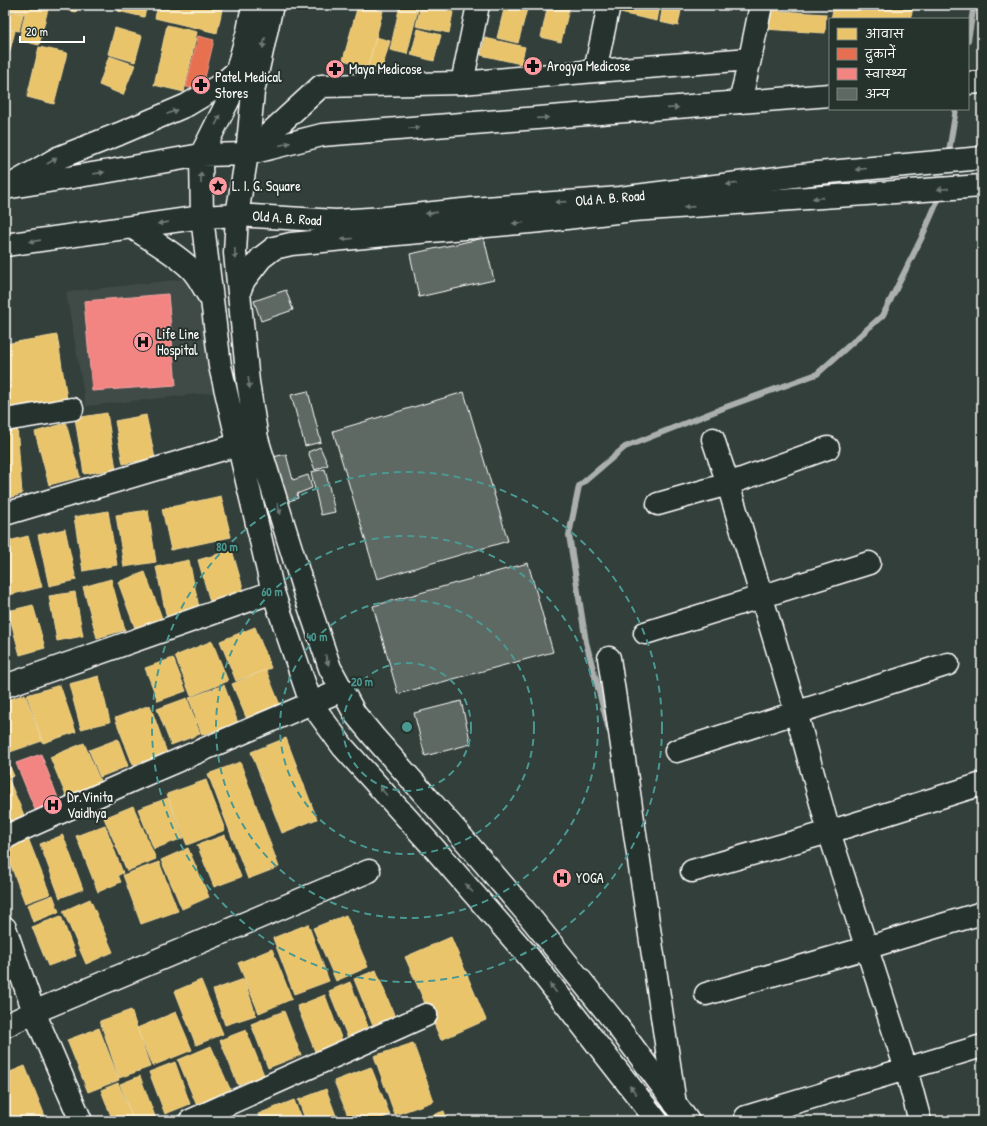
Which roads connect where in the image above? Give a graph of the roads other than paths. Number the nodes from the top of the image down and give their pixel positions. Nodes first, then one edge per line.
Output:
1 (253, 5) edge
2 (272, 5) edge
3 (478, 5) edge
4 (609, 5) edge
5 (761, 5) edge
6 (750, 59) junction
7 (237, 71) junction
8 (595, 71) junction
9 (982, 82) edge
10 (462, 83) junction
11 (969, 83) edge
12 (829, 96) edge
13 (740, 102) junction
14 (247, 154) junction
15 (201, 155) junction
16 (982, 158) edge
17 (982, 186) edge
18 (6, 188) edge
19 (237, 215) junction
20 (202, 217) junction
21 (386, 226) junction
22 (132, 227) junction
23 (5, 245) edge
24 (239, 292) junction
25 (212, 302) junction
26 (72, 409) dead end
27 (5, 420) edge
28 (713, 439) dead end
29 (248, 442) junction
30 (828, 448) dead end
31 (728, 484) junction
32 (658, 504) dead end
33 (5, 514) edge
34 (869, 563) dead end
35 (273, 592) junction
36 (761, 596) junction
37 (645, 633) dead end
38 (609, 658) dead end
39 (948, 664) dead end
40 (5, 686) edge
41 (342, 690) junction
42 (311, 703) junction
43 (796, 712) junction
44 (676, 751) dead end
45 (982, 784) edge
46 (829, 832) junction
47 (5, 838) edge
48 (369, 871) dead end
49 (692, 871) dead end
50 (982, 913) edge
51 (5, 928) edge
52 (866, 948) junction
53 (706, 994) dead end
54 (34, 1012) junction
55 (426, 1015) dead end
56 (5, 1026) edge
57 (982, 1046) edge
58 (906, 1068) junction
59 (675, 1104) junction
60 (746, 1117) dead end
61 (81, 1121) edge
62 (190, 1121) edge
63 (657, 1121) edge
64 (688, 1121) edge
65 (920, 1121) edge

1 - 7 street
2 -> 14 street
3 - 10 street
4 - 8 street
5 - 6 street
6 - 8 street
6 - 13 street
15 -> 7 street
18 -> 7 street
8 - 10 street
9 - 11 street
10 - 14 street
12 - 13 street
14 -> 13 street
14 - 15 street
14 - 19 street
18 -> 15 street
20 -> 15 street
16 -> 21 street, Old A. B. Road
17 -> 21 street
19 - 20 street
19 - 21 street, Old A. B. Road
19 -> 24 street
20 -> 22 street
20 - 25 street
21 -> 24 street
22 -> 23 street
22 - 25 street
24 -> 29 street
25 - 29 street
26 - 27 street
28 - 31 street
29 - 33 street
29 - 35 street
29 -> 41 street
30 - 31 street
31 - 32 street
31 - 36 street
34 - 36 street
35 - 40 street
35 - 42 street
36 - 37 street
36 - 43 street
38 - 59 street
39 - 43 street
41 - 42 street
41 - 59 street
42 - 47 street
63 -> 42 street
43 - 44 street
43 - 46 street
45 - 46 street
46 - 49 street
46 - 52 street
48 - 54 street
50 - 52 street
51 - 54 street
52 - 53 street
52 - 58 street
54 - 56 street
54 - 61 street
55 - 62 street
57 - 58 street
58 - 60 street
58 - 65 street
59 - 64 street

